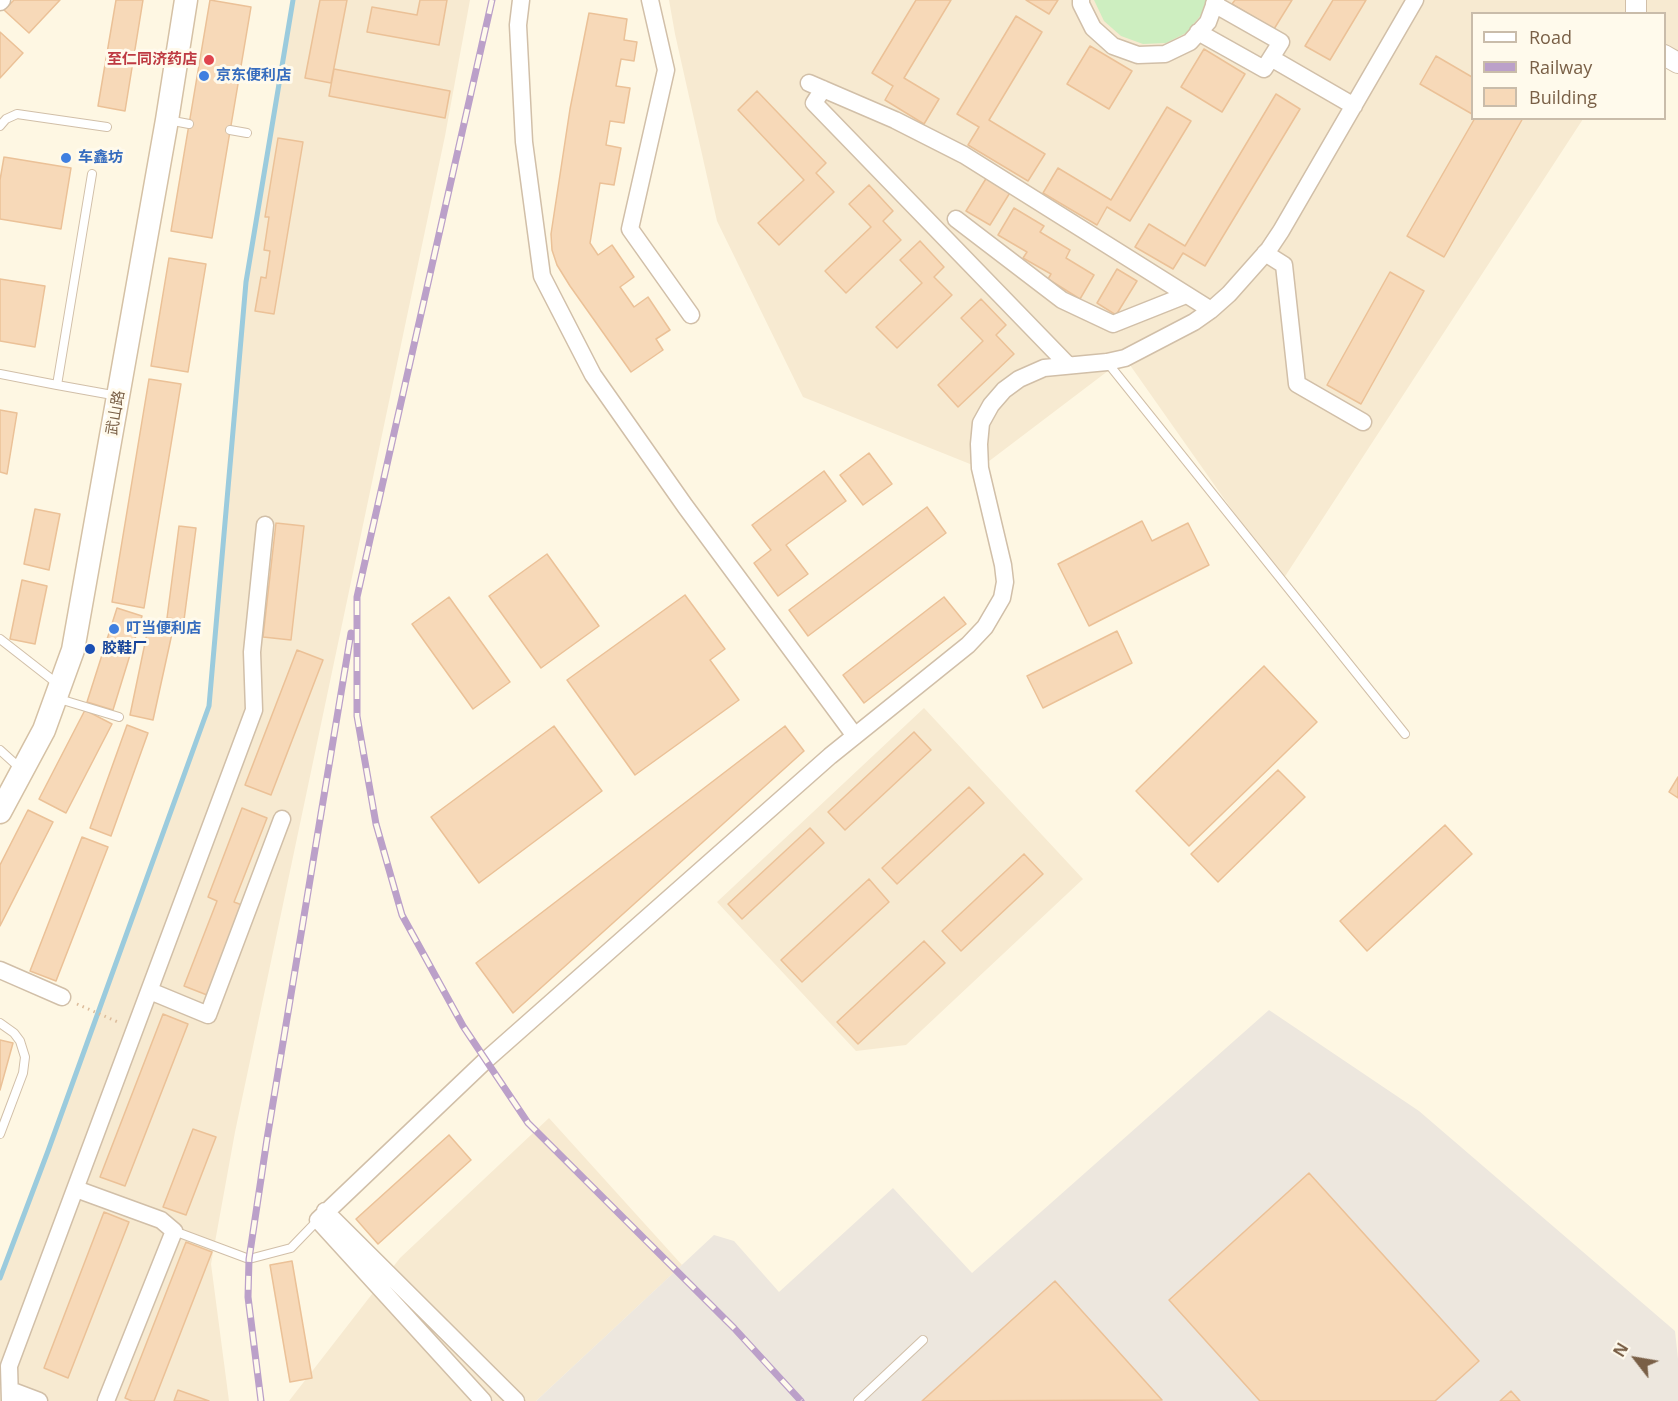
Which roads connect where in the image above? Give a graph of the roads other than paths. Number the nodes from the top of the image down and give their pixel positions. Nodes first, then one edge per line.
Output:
1 (186, 0) edge
2 (521, 0) edge
3 (650, 0) edge
4 (1081, 0) edge
5 (1415, 0) edge
6 (1215, 2) edge
7 (1198, 32) junction
8 (1271, 58) junction
9 (1354, 106) junction
10 (0, 126) edge
11 (107, 127) dead end
12 (230, 130) dead end
13 (247, 133) dead end
14 (92, 174) dead end
15 (956, 219) dead end
16 (1265, 253) junction
17 (1186, 295) junction
18 (1211, 310) junction
19 (691, 315) dead end
20 (1107, 362) junction
21 (1068, 365) junction
22 (0, 374) edge
23 (57, 385) junction
24 (119, 396) junction
25 (1363, 422) dead end
26 (265, 525) dead end
27 (0, 639) edge
28 (58, 692) junction
29 (118, 717) dead end
30 (1405, 734) dead end
31 (855, 736) junction
32 (0, 750) edge
33 (22, 770) junction
34 (0, 812) edge
35 (282, 819) dead end
36 (0, 970) edge
37 (150, 991) junction
38 (62, 997) road end
39 (0, 1023) edge
40 (0, 1134) edge
41 (76, 1189) junction
42 (321, 1215) junction
43 (174, 1231) junction
44 (923, 1340) dead end
45 (10, 1395) edge
46 (39, 1401) edge
47 (106, 1401) edge
48 (483, 1401) edge
49 (516, 1401) edge
50 (858, 1401) edge

1 - 24 main road, 武山路
2 - 31 street
3 - 19 street
4 - 7 street
5 - 9 street
6 - 7 street
6 - 8 street
7 - 8 street
8 - 9 street
9 - 16 street
10 - 11 lane
12 - 13 lane
14 - 23 lane
15 - 17 street
16 - 18 street
16 - 25 street
17 - 18 street
17 - 21 street
18 - 20 street
20 - 21 street
20 - 30 lane
21 - 31 street
22 - 23 lane
23 - 24 lane
24 - 28 main road, 武山路
26 - 37 street
27 - 28 lane
28 - 29 lane
28 - 33 main road, 武山路
31 - 42 street
32 - 33 lane
33 - 34 main road, 武山路
35 - 37 street
36 - 38 street
37 - 41 street
39 - 40 lane
41 - 43 street
41 - 45 street
42 - 43 lane
42 - 48 street
42 - 49 street
43 - 47 street
44 - 50 lane
45 - 46 street

